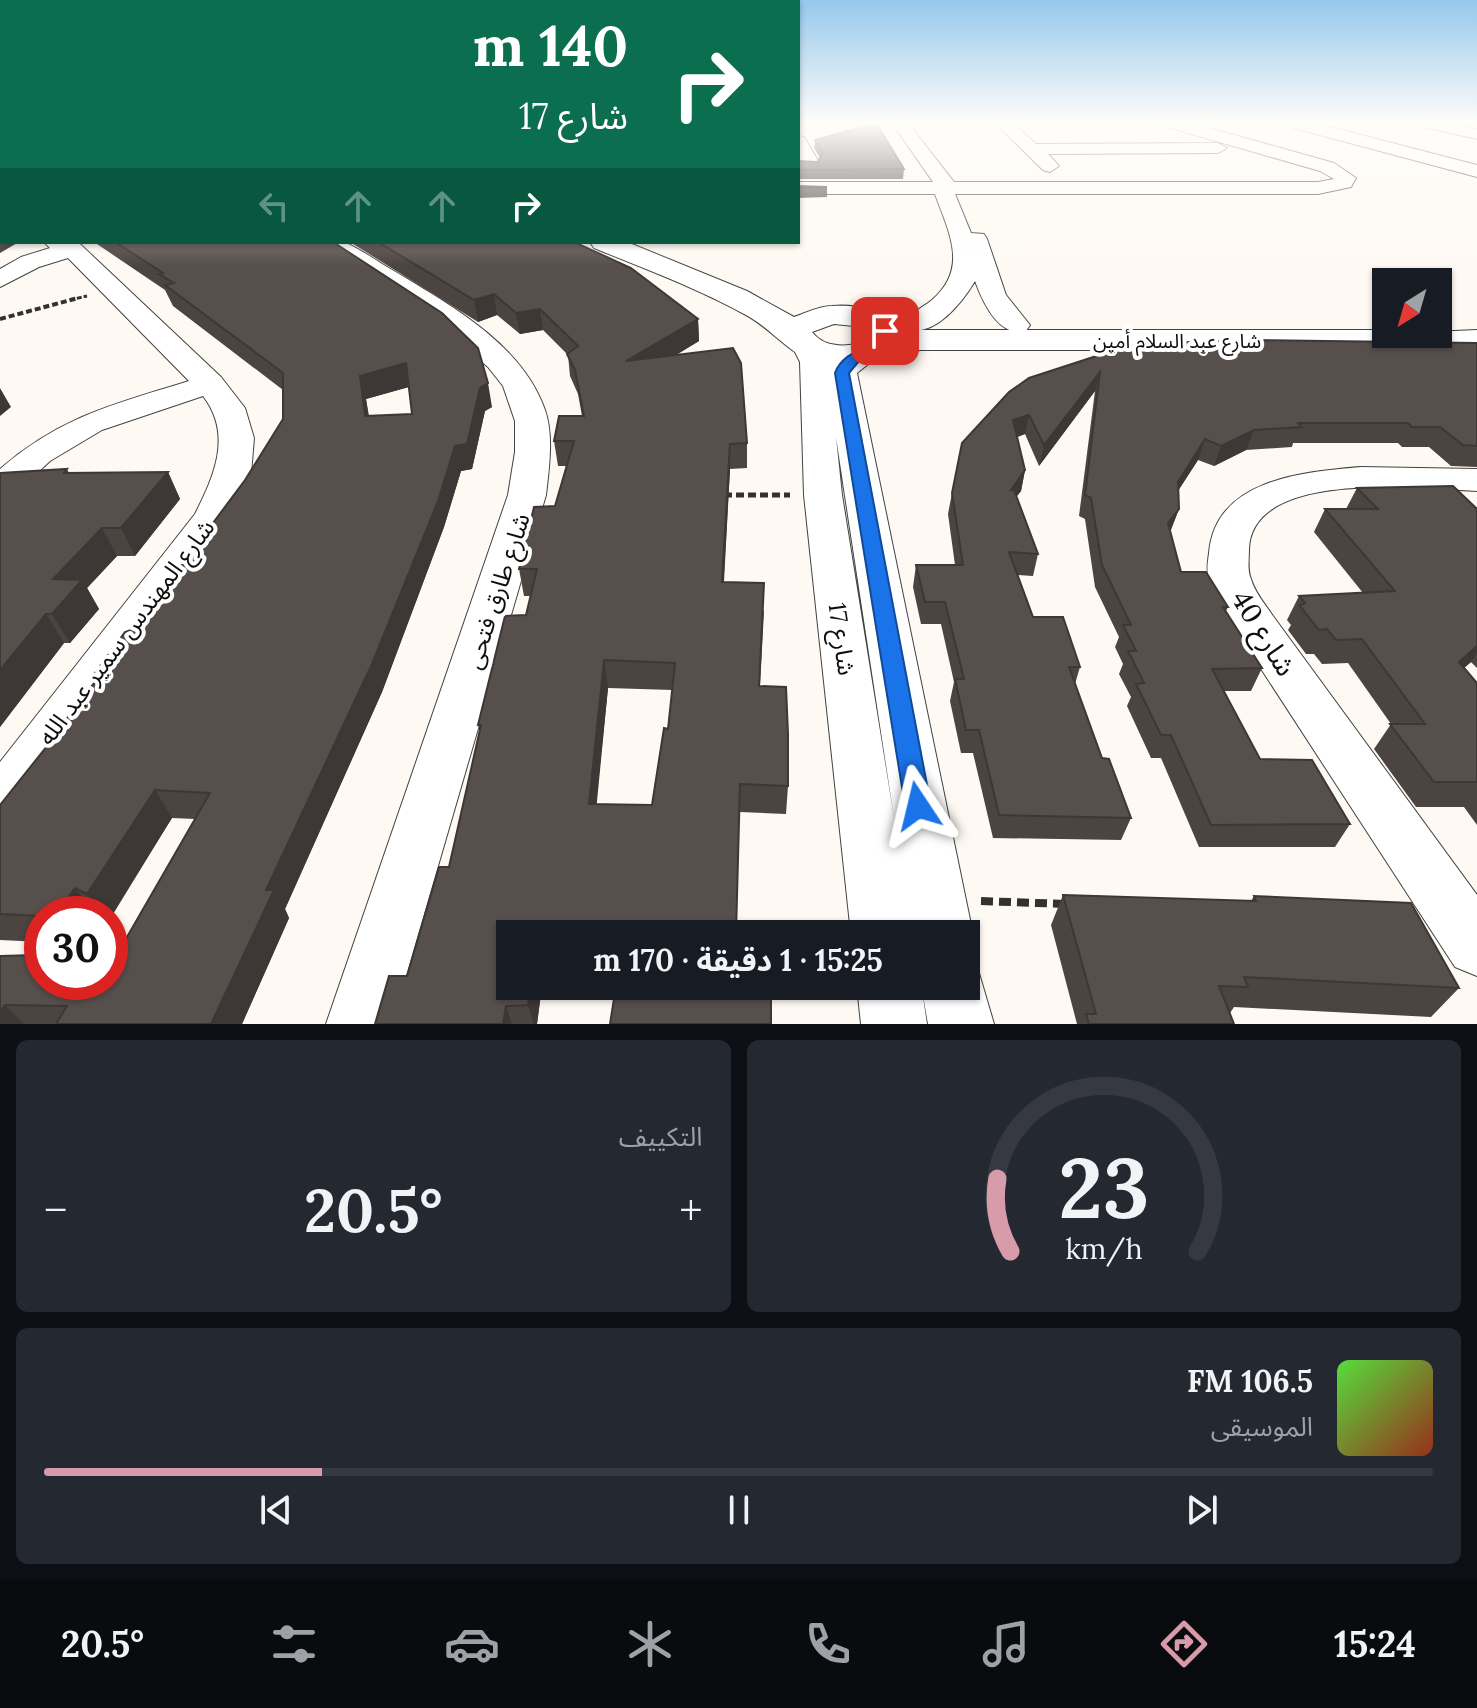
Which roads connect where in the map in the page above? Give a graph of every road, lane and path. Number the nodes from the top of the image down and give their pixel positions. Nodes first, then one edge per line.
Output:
1 (936, 171) edge
2 (1055, 171) edge
3 (1334, 171) edge
4 (951, 187) junction
5 (1072, 187) junction
6 (800, 188) edge
7 (330, 244) edge
8 (608, 244) edge
9 (638, 244) edge
10 (64, 246) edge
11 (973, 254) junction
12 (0, 279) edge
13 (115, 289) junction
14 (0, 319) edge
15 (916, 324) junction
16 (1016, 325) junction
17 (1372, 332) edge
18 (1372, 332) edge
19 (811, 333) junction
20 (871, 341) junction
21 (210, 384) junction
22 (0, 488) edge
23 (1468, 488) edge
24 (714, 495) edge
25 (823, 495) junction
26 (0, 802) edge
27 (1077, 904) edge
28 (939, 917) edge
29 (880, 920) edge
30 (1477, 946) edge
31 (891, 1000) edge
32 (956, 1000) edge
33 (359, 1024) edge
34 (894, 1024) edge
35 (961, 1024) edge

1 - 4 street
2 - 5 street
3 - 5 street
4 - 5 street
4 - 6 street
4 - 11 street
7 - 33 street, شارع طارق فتحى
8 - 19 street
9 - 19 street
10 - 12 street
10 - 13 street, شارع المهندس سمير عبد الله
11 - 15 street
11 - 16 street
13 - 14 path
13 - 21 street, شارع المهندس سمير عبد الله
15 - 16 street, شارع عبد السلام أمين
15 - 20 street, شارع عبد السلام أمين
16 - 17 street, شارع عبد السلام أمين
18 - 20 street, شارع عبد السلام أمين
19 - 20 street
19 - 25 street, شارع 17
20 - 28 street, شارع 17
21 - 22 street
21 - 26 street, شارع المهندس سمير عبد الله
23 - 30 street, شارع 40
24 - 25 path
25 - 29 street, شارع 17
27 - 28 path
31 - 34 street
32 - 35 street

